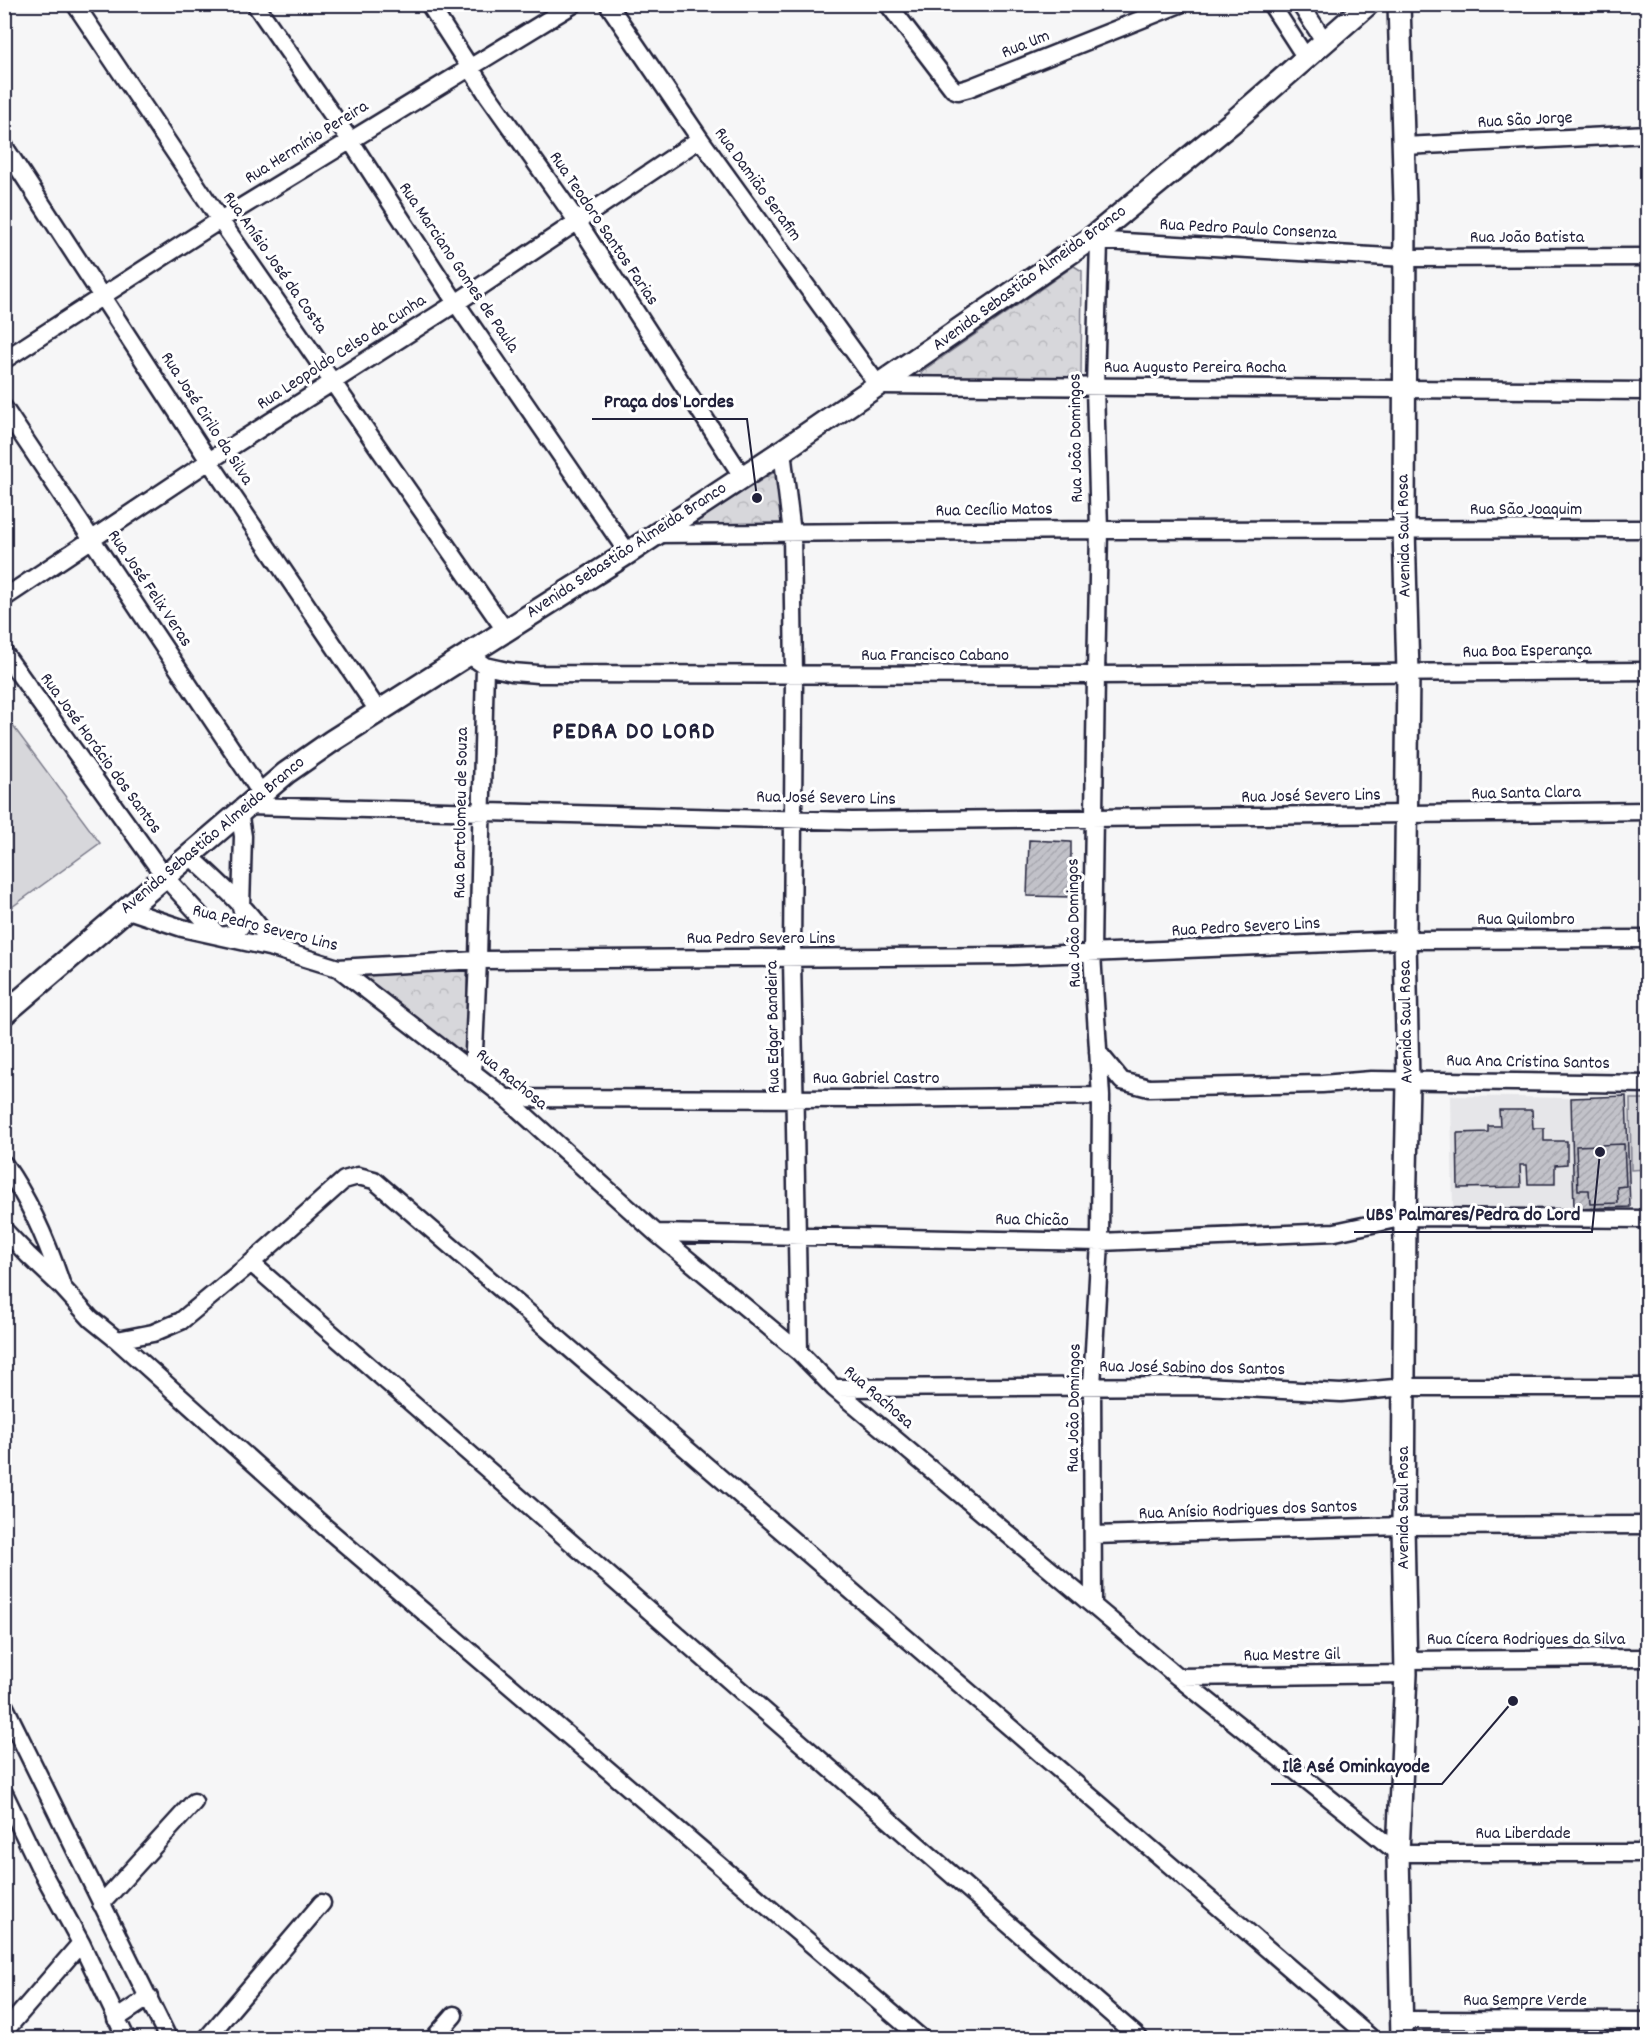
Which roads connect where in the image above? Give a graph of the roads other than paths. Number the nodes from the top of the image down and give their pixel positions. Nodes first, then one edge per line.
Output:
1 (75, 4) edge
2 (255, 4) edge
3 (429, 4) edge
4 (574, 4) edge
5 (608, 4) edge
6 (888, 4) edge
7 (1180, 4) edge
8 (1271, 4) edge
9 (1300, 4) edge
10 (1368, 4) edge
11 (1399, 4) edge
12 (1325, 42) junction
13 (1306, 58) junction
14 (470, 68) junction
15 (1647, 134) edge
16 (700, 139) junction
17 (350, 140) junction
18 (4, 146) edge
19 (1404, 146) junction
20 (220, 220) junction
21 (577, 221) junction
22 (1094, 241) junction
23 (1647, 257) edge
24 (1406, 258) junction
25 (102, 296) junction
26 (456, 303) junction
27 (4, 360) edge
28 (333, 382) junction
29 (878, 385) junction
30 (1095, 387) junction
31 (1404, 389) junction
32 (1647, 391) edge
33 (4, 408) edge
34 (782, 451) junction
35 (209, 461) junction
36 (742, 476) junction
37 (1404, 529) junction
38 (1647, 529) edge
39 (1100, 530) junction
40 (792, 533) junction
41 (656, 534) junction
42 (93, 540) junction
43 (628, 553) junction
44 (4, 598) edge
45 (505, 630) junction
46 (4, 653) edge
47 (468, 654) junction
48 (485, 666) junction
49 (1647, 670) edge
50 (1408, 673) junction
51 (1096, 675) junction
52 (794, 676) junction
53 (379, 711) junction
54 (248, 804) junction
55 (482, 812) junction
56 (1647, 812) edge
57 (1406, 816) junction
58 (793, 818) junction
59 (1094, 818) junction
60 (190, 856) junction
61 (165, 877) junction
62 (241, 908) junction
63 (125, 909) junction
64 (219, 936) junction
65 (1647, 939) edge
66 (1405, 940) junction
67 (273, 948) junction
68 (1092, 954) junction
69 (792, 958) junction
70 (478, 960) junction
71 (338, 968) junction
72 (4, 1014) edge
73 (1098, 1052) junction
74 (473, 1074) junction
75 (1408, 1082) junction
76 (1647, 1084) edge
77 (1101, 1096) junction
78 (506, 1098) junction
79 (795, 1099) junction
80 (4, 1164) edge
81 (1405, 1217) junction
82 (1647, 1219) edge
83 (4, 1230) edge
84 (656, 1233) junction
85 (796, 1235) junction
86 (1100, 1242) junction
87 (251, 1263) junction
88 (62, 1287) junction
89 (117, 1340) junction
90 (799, 1352) junction
91 (1092, 1386) junction
92 (1405, 1387) junction
93 (1647, 1387) edge
94 (834, 1388) junction
95 (1647, 1525) edge
96 (1403, 1526) junction
97 (1094, 1535) junction
98 (1094, 1604) junction
99 (1647, 1658) edge
100 (1406, 1667) junction
101 (1178, 1677) junction
102 (4, 1705) edge
103 (4, 1793) edge
104 (194, 1802) dead end
105 (1398, 1853) junction
106 (1647, 1853) edge
107 (322, 1903) dead end
108 (101, 1904) junction
109 (81, 1943) junction
110 (149, 1997) junction
111 (454, 2015) dead end
112 (116, 2019) junction
113 (1647, 2021) edge
114 (1402, 2029) edge
115 (4, 2032) edge
116 (126, 2038) edge
117 (168, 2038) edge
118 (207, 2038) edge
119 (434, 2038) edge
120 (921, 2038) edge
121 (1139, 2038) edge
122 (1371, 2038) edge

1 - 20 street, Rua Anísio José da Costa
2 - 17 street, Rua Marciano Gomes de Paula
3 - 14 street, Rua Teodoro Santos Farias
4 - 14 street, Rua Hermínio Pereira
5 - 16 street, Rua Damião Serafim
6 - 7 street, Rua Um
8 - 13 street
9 - 12 street
10 - 12 street, Avenida Sebastião Almeida Branco
11 - 19 street, Avenida Saul Rosa
12 - 13 street, Avenida Sebastião Almeida Branco
13 - 22 street, Avenida Sebastião Almeida Branco
14 - 17 street, Rua Hermínio Pereira
14 - 21 street, Rua Teodoro Santos Farias
15 - 19 street, Rua São Jorge
16 - 21 street, Rua Leopoldo Celso da Cunha
16 - 29 street, Rua Damião Serafim
17 - 20 street, Rua Hermínio Pereira
17 - 26 street, Rua Marciano Gomes de Paula
18 - 25 street, Rua José Cirilo da Silva
19 - 24 street, Avenida Saul Rosa
20 - 25 street, Rua Hermínio Pereira
20 - 28 street, Rua Anísio José da Costa
21 - 26 street, Rua Leopoldo Celso da Cunha
21 - 36 street, Rua Teodoro Santos Farias
22 - 24 street, Rua Pedro Paulo Consenza
22 - 29 street, Avenida Sebastião Almeida Branco
22 - 30 street, Rua João Domingos
23 - 24 street, Rua João Batista
24 - 31 street, Avenida Saul Rosa
25 - 27 street, Rua Hermínio Pereira
25 - 35 street, Rua José Cirilo da Silva
26 - 28 street, Rua Leopoldo Celso da Cunha
26 - 43 street, Rua Marciano Gomes de Paula
28 - 35 street, Rua Leopoldo Celso da Cunha
28 - 45 street, Rua Anísio José da Costa
29 - 30 street, Rua Augusto Pereira Rocha
29 - 34 street, Avenida Sebastião Almeida Branco
30 - 31 street, Rua Augusto Pereira Rocha
30 - 39 street, Rua João Domingos
31 - 32 street, Rua Augusto Pereira Rocha
31 - 37 street, Avenida Saul Rosa
33 - 42 street, Rua José Felix Veras
34 - 36 street, Avenida Sebastião Almeida Branco
34 - 40 street, Rua Edgar Bandeira
35 - 42 street, Rua Leopoldo Celso da Cunha
35 - 53 street, Rua José Cirilo da Silva
36 - 41 street, Avenida Sebastião Almeida Branco
37 - 38 street, Rua São Joaquim
37 - 39 street, Rua Cecílio Matos
37 - 50 street, Avenida Saul Rosa
39 - 40 street, Rua Cecílio Matos
39 - 51 street, Rua João Domingos
40 - 41 street, Rua Cecílio Matos
40 - 52 street, Rua Edgar Bandeira
41 - 43 street, Avenida Sebastião Almeida Branco
42 - 44 street, Rua Leopoldo Celso da Cunha
42 - 54 street, Rua José Felix Veras
43 - 45 street, Avenida Sebastião Almeida Branco
45 - 47 street, Avenida Sebastião Almeida Branco
46 - 61 street, Rua José Horácio dos Santos
47 - 48 street, Rua Francisco Cabano
47 - 53 street, Avenida Sebastião Almeida Branco
48 - 52 street, Rua Francisco Cabano
48 - 55 street, Rua Bartolomeu de Souza
49 - 50 street, Rua Boa Esperança
50 - 51 street, Rua Francisco Cabano
50 - 57 street, Avenida Saul Rosa
51 - 52 street, Rua Francisco Cabano
51 - 59 street, Rua João Domingos
52 - 58 street, Rua Edgar Bandeira
53 - 54 street, Avenida Sebastião Almeida Branco
54 - 55 street, Rua José Severo Lins
54 - 60 street, Avenida Sebastião Almeida Branco
54 - 62 street
55 - 58 street, Rua José Severo Lins
55 - 70 street, Rua Bartolomeu de Souza
56 - 57 street, Rua Santa Clara
57 - 59 street, Rua José Severo Lins
57 - 66 street, Avenida Saul Rosa
58 - 59 street, Rua José Severo Lins
58 - 69 street, Rua Edgar Bandeira
59 - 68 street, Rua João Domingos
60 - 61 street, Avenida Sebastião Almeida Branco
60 - 62 street
61 - 63 street, Avenida Sebastião Almeida Branco
61 - 64 street
62 - 64 street
62 - 67 street
63 - 64 street, Rua Pedro Severo Lins
63 - 72 street, Avenida Sebastião Almeida Branco
64 - 67 street, Rua Pedro Severo Lins
65 - 66 street, Rua Quilombro
66 - 68 street, Rua Pedro Severo Lins
66 - 75 street, Avenida Saul Rosa
67 - 71 street, Rua Pedro Severo Lins
68 - 69 street, Rua Pedro Severo Lins
68 - 73 street, Rua João Domingos
69 - 70 street, Rua Pedro Severo Lins
69 - 79 street, Rua Edgar Bandeira
70 - 71 street, Rua Pedro Severo Lins
70 - 74 street, Rua Bartolomeu de Souza
71 - 74 street, Rua Rachosa
73 - 75 street
73 - 77 street, Rua João Domingos
74 - 78 street, Rua Rachosa
75 - 76 street, Rua Ana Cristina Santos
75 - 81 street, Avenida Saul Rosa
77 - 79 street, Rua Gabriel Castro
77 - 86 street, Rua João Domingos
78 - 79 street, Rua Gabriel Castro
78 - 84 street, Rua Rachosa
79 - 85 street, Rua Edgar Bandeira
80 - 88 street
81 - 82 street, Rua Chicão
81 - 86 street, Rua Chicão
81 - 92 street, Avenida Saul Rosa
83 - 88 street
84 - 85 street, Rua Chicão
84 - 90 street, Rua Rachosa
85 - 86 street, Rua Chicão
85 - 90 street, Rua Edgar Bandeira
86 - 91 street, Rua João Domingos
87 - 89 street
87 - 121 street
87 - 122 street
88 - 89 street
89 - 120 street
90 - 94 street, Rua Rachosa
91 - 92 street, Rua José Sabino dos Santos
91 - 94 street, Rua José Sabino dos Santos
91 - 97 street, Rua João Domingos
92 - 93 street, Rua José Sabino dos Santos
92 - 96 street, Avenida Saul Rosa
94 - 98 street, Rua Rachosa
95 - 96 street, Rua Anísio Rodrigues dos Santos
96 - 97 street, Rua Anísio Rodrigues dos Santos
96 - 100 street, Avenida Saul Rosa
97 - 98 street, Rua João Domingos
98 - 101 street, Rua Rachosa
99 - 100 street, Rua Cícera Rodrigues da Silva
100 - 101 street, Rua Mestre Gil
100 - 105 street, Avenida Saul Rosa
101 - 105 street, Rua Rachosa
102 - 108 street
103 - 109 street
104 - 108 street
105 - 106 street, Rua Liberdade
105 - 114 street, Avenida Saul Rosa
107 - 118 street
108 - 110 street
109 - 112 street
109 - 115 street
110 - 112 street
110 - 117 street
111 - 119 street
112 - 116 street
113 - 114 street, Rua Sempre Verde

